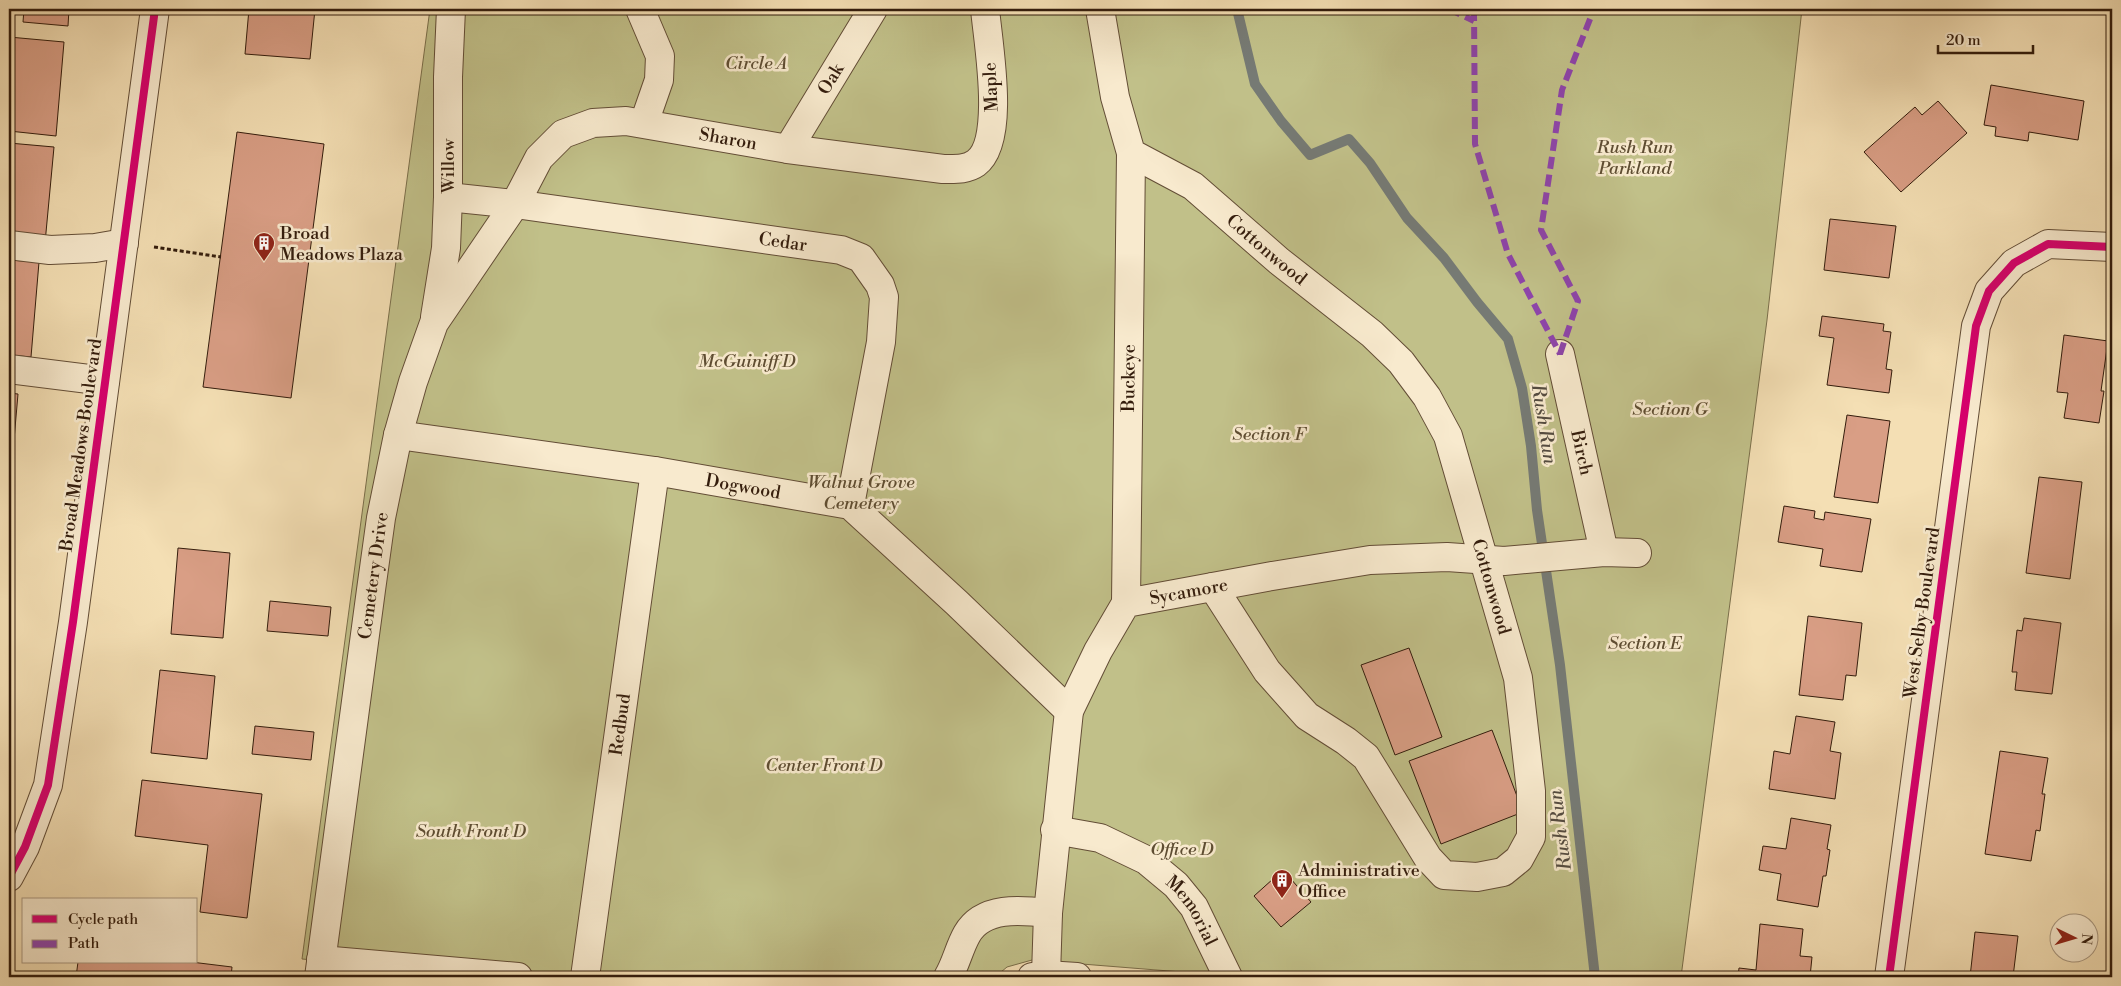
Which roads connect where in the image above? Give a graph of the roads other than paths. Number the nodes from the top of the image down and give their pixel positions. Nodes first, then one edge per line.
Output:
1 (155, 9) edge
2 (451, 9) edge
3 (640, 9) edge
4 (873, 9) edge
5 (985, 9) edge
6 (1100, 9) edge
7 (644, 123) junction
8 (788, 148) junction
9 (1131, 153) junction
10 (978, 162) joint
11 (448, 197) junction
12 (515, 204) junction
13 (9, 245) edge
14 (136, 245) junction
15 (2112, 247) edge
16 (434, 323) junction
17 (1560, 354) dead end
18 (9, 369) edge
19 (105, 381) junction
20 (398, 435) junction
21 (655, 471) junction
22 (850, 505) junction
23 (1604, 552) junction
24 (1637, 554) dead end
25 (1483, 559) junction
26 (1213, 587) junction
27 (1126, 603) junction
28 (1069, 711) junction
29 (1055, 830) junction
30 (9, 877) edge
31 (1048, 913) junction
32 (320, 969) edge
33 (1039, 976) edge
34 (518, 977) edge
35 (585, 977) edge
36 (948, 977) edge
37 (1077, 977) edge
38 (1228, 977) edge
39 (1889, 977) edge

1 - 14 street, Broad Meadows Boulevard
2 - 11 street, Willow
3 - 7 street
4 - 8 street, Oak
5 - 10 street, Maple
6 - 9 street
7 - 8 street, Sharon
7 - 12 street, Sharon
8 - 10 street, Sharon
9 - 25 street, Cottonwood
9 - 27 street, Buckeye
11 - 12 street, Cedar
11 - 16 street, Willow
12 - 16 street, Cemetery Drive
12 - 22 street, Cedar
13 - 14 street
14 - 19 street, Broad Meadows Boulevard
15 - 39 street, West Selby Boulevard
16 - 20 street, Cemetery Drive
17 - 23 street, Birch
18 - 19 street
19 - 30 street, Broad Meadows Boulevard
20 - 21 street, Dogwood
20 - 32 street, Cemetery Drive
21 - 22 street, Dogwood
21 - 35 street, Redbud
22 - 28 street
23 - 24 street, Sycamore
23 - 25 street, Sycamore
25 - 26 street, Sycamore
25 - 26 street, Cottonwood
26 - 27 street, Sycamore
27 - 28 street, Sycamore
28 - 29 street, Sycamore
29 - 31 street, Sycamore
29 - 38 street, Memorial
31 - 33 street, Sycamore
31 - 36 street
32 - 34 street
33 - 37 street

